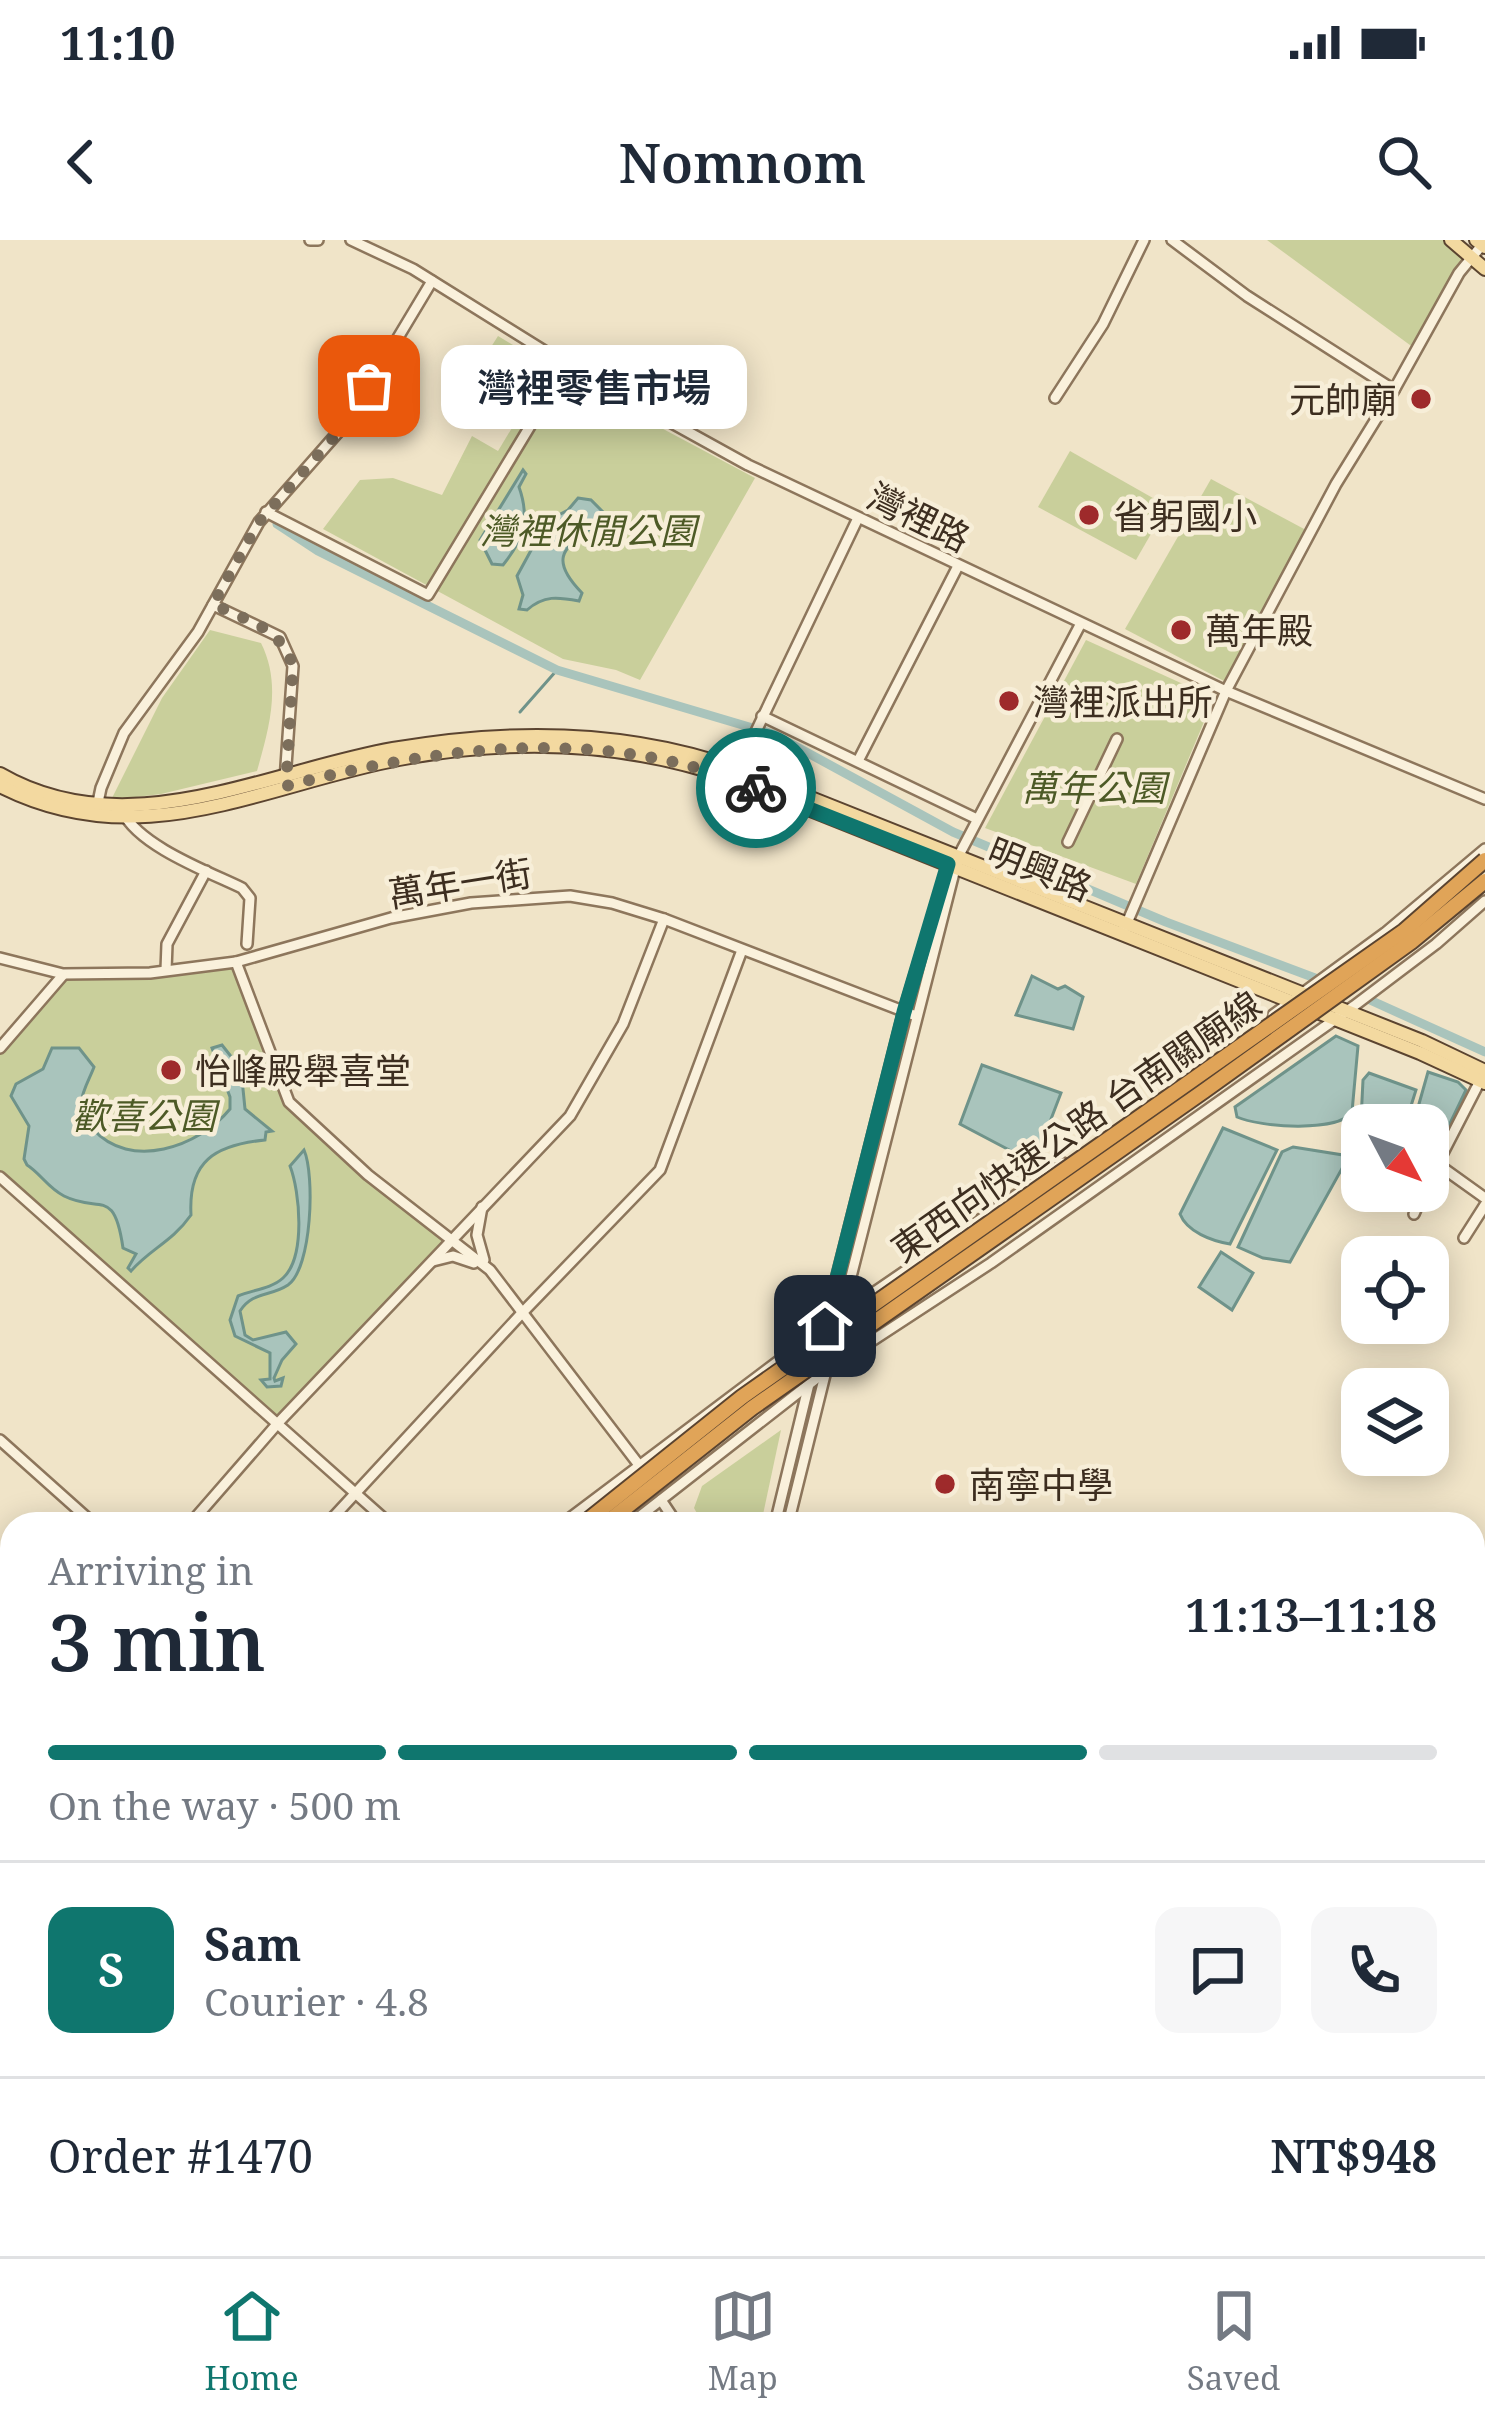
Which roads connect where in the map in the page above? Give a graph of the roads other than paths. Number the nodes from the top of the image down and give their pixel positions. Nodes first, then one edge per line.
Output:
1 (351, 240) edge
2 (1144, 240) edge
3 (1172, 240) edge
4 (1451, 240) edge
5 (1481, 244) edge
6 (1471, 256) junction
7 (1485, 268) edge
8 (432, 281) junction
9 (567, 365) junction
10 (1394, 390) junction
11 (1055, 398) dead end
12 (266, 512) junction
13 (858, 518) junction
14 (958, 566) junction
15 (213, 604) junction
16 (1080, 625) junction
17 (1226, 691) junction
18 (762, 716) junction
19 (1117, 739) dead end
20 (859, 761) junction
21 (738, 769) junction
22 (0, 774) edge
23 (285, 780) junction
24 (0, 786) edge
25 (1485, 800) edge
26 (97, 812) junction
27 (124, 813) junction
28 (975, 822) junction
29 (1068, 842) dead end
30 (1485, 849) edge
31 (957, 859) junction
32 (1485, 860) edge
33 (206, 871) junction
34 (1485, 881) edge
35 (1485, 901) edge
36 (664, 919) junction
37 (1127, 924) junction
38 (248, 944) dead end
39 (742, 950) junction
40 (0, 958) edge
41 (236, 962) junction
42 (166, 970) junction
43 (63, 974) junction
44 (1296, 998) junction
45 (904, 1012) junction
46 (1340, 1015) junction
47 (916, 1016) junction
48 (0, 1048) edge
49 (1484, 1077) edge
50 (1449, 1140) edge
51 (1449, 1173) edge
52 (0, 1177) edge
53 (1485, 1202) edge
54 (482, 1206) junction
55 (1464, 1238) dead end
56 (450, 1239) junction
57 (427, 1263) junction
58 (490, 1270) junction
59 (521, 1312) junction
60 (841, 1315) junction
61 (825, 1326) junction
62 (826, 1371) junction
63 (809, 1386) junction
64 (278, 1423) junction
65 (0, 1440) edge
66 (639, 1465) junction
67 (356, 1493) junction
68 (662, 1500) junction
69 (81, 1512) edge
70 (200, 1512) edge
71 (338, 1512) edge
72 (377, 1512) edge
73 (578, 1512) edge
74 (598, 1512) edge
75 (620, 1512) edge
76 (646, 1512) edge
77 (670, 1512) edge
78 (779, 1512) edge
79 (791, 1512) edge

1 - 8 street, 灣裡路
2 - 11 street
3 - 10 street
4 - 6 main road
5 - 6 street
6 - 7 main road
6 - 10 street
8 - 9 street, 灣裡路
8 - 12 street
9 - 12 street
9 - 13 street, 灣裡路
10 - 17 street
12 - 15 street
13 - 14 street, 灣裡路
13 - 18 street
14 - 16 street, 灣裡路
14 - 20 street
15 - 23 street
15 - 26 street
16 - 17 street, 灣裡路
16 - 28 street
17 - 25 street, 灣裡路
17 - 37 street
18 - 20 street
18 - 21 street
19 - 29 street
20 - 28 street
21 - 23 main road, 明興路
21 - 31 main road, 明興路
22 - 26 main road, 明興路
23 - 27 main road, 明興路
23 - 31 main road, 明興路
24 - 26 main road, 明興路
26 - 27 main road, 明興路
27 - 33 street
28 - 31 street
30 - 44 street
31 - 37 main road, 明興路
31 - 45 street
31 - 47 street
32 - 74 highway, 東西向快速公路 台南關廟線, bridge
33 - 38 street
33 - 42 street
34 - 75 highway, 東西向快速公路 台南關廟線, bridge
35 - 46 street
36 - 39 street, 萬年一街
36 - 41 street, 萬年一街
36 - 54 street
37 - 44 main road, 明興路
39 - 45 street, 萬年一街
39 - 59 street
40 - 43 street, 萬年一街
41 - 42 street, 萬年一街
41 - 56 street
42 - 43 street, 萬年一街
43 - 48 street
44 - 46 main road, 明興路
44 - 60 street
45 - 47 street, 萬年一街
45 - 61 street
46 - 49 main road, 明興路
46 - 62 street
47 - 60 street
49 - 50 street
51 - 53 street
52 - 64 street
53 - 55 street
54 - 56 street
54 - 58 street
56 - 57 street
56 - 58 street
57 - 58 street
57 - 64 street
58 - 59 street
59 - 66 street
59 - 67 street
60 - 61 street
60 - 62 street
61 - 63 street
61 - 66 street
62 - 63 street
62 - 79 street
63 - 68 street
63 - 78 street
64 - 67 street
64 - 70 street
65 - 69 street
66 - 73 street
67 - 71 street
67 - 72 street
68 - 76 street
68 - 77 street

